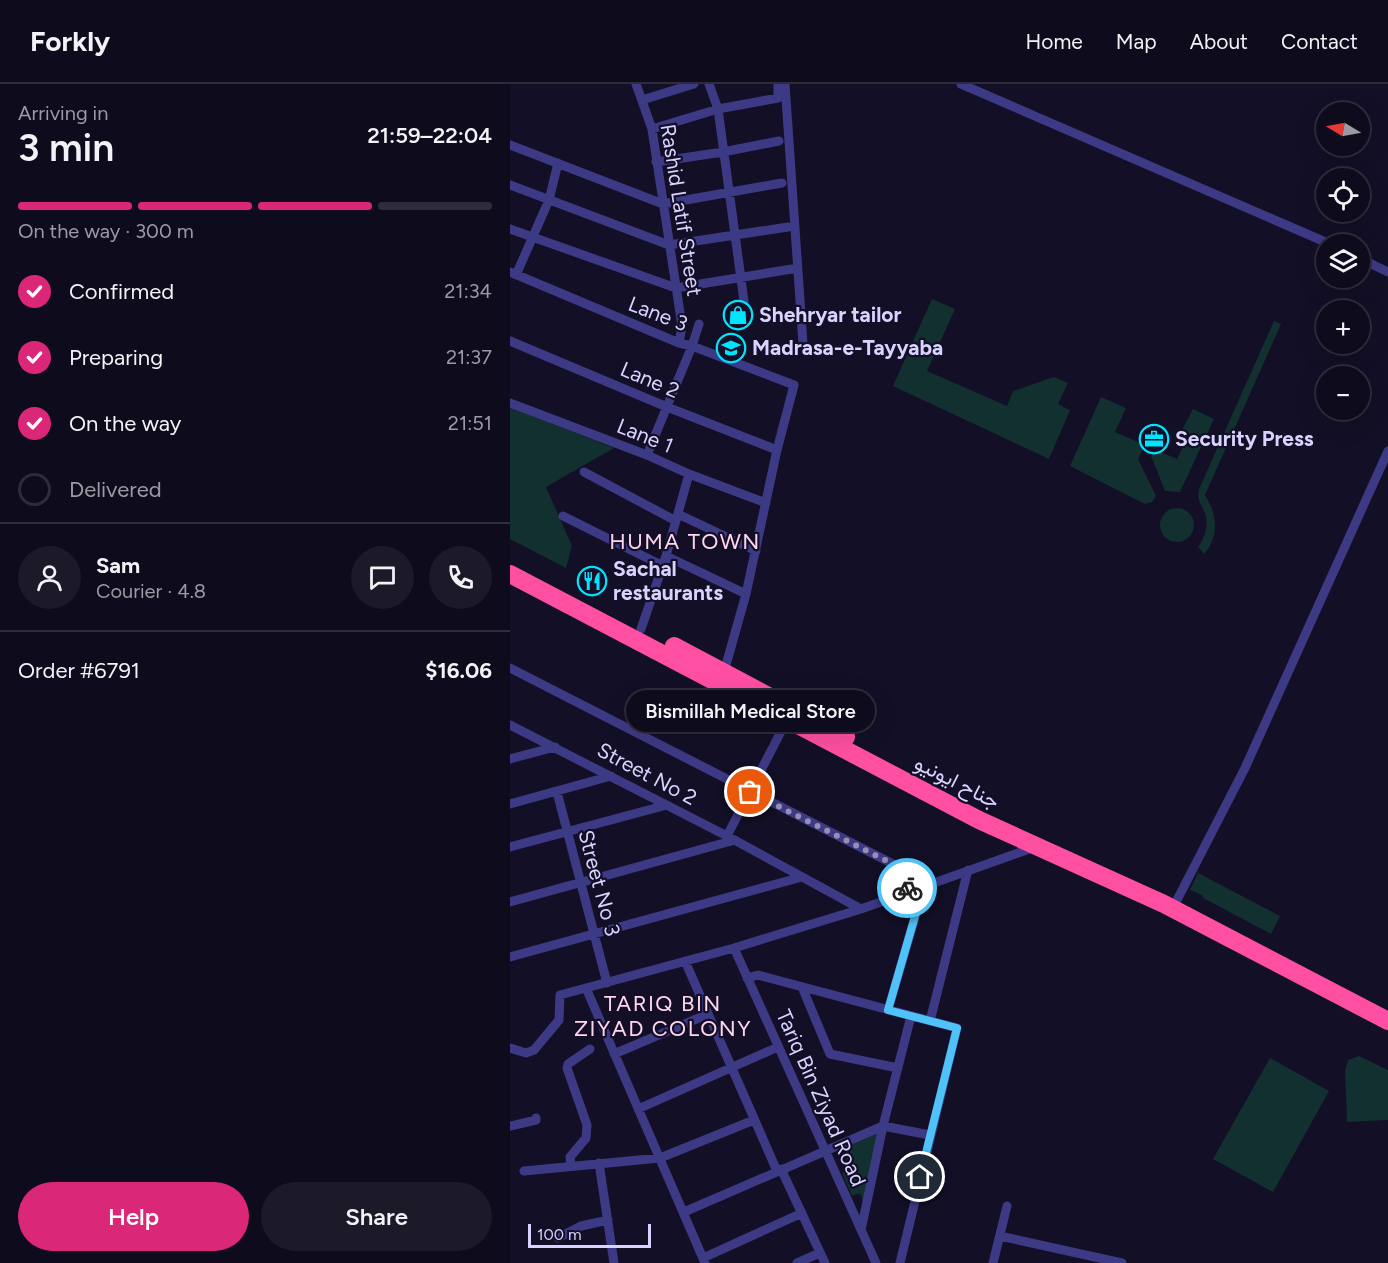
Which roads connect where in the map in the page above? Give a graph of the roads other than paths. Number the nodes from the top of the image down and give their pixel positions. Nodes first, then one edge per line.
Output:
1 (636, 84) edge
2 (694, 84) edge
3 (709, 84) edge
4 (778, 84) edge
5 (785, 84) edge
6 (961, 84) edge
7 (642, 100) junction
8 (718, 109) junction
9 (652, 129) junction
10 (779, 141) dead end
11 (510, 145) edge
12 (723, 152) junction
13 (656, 162) junction
14 (558, 163) junction
15 (782, 183) dead end
16 (510, 185) edge
17 (729, 194) junction
18 (549, 200) junction
19 (663, 204) junction
20 (788, 227) dead end
21 (510, 229) edge
22 (734, 234) junction
23 (532, 237) junction
24 (1316, 238) edge
25 (669, 245) junction
26 (1370, 263) edge
27 (792, 269) dead end
28 (1388, 272) edge
29 (513, 274) edge
30 (740, 277) junction
31 (676, 288) junction
32 (746, 316) dead end
33 (699, 324) dead end
34 (510, 341) edge
35 (679, 343) junction
36 (803, 344) dead end
37 (692, 346) junction
38 (510, 403) edge
39 (667, 407) junction
40 (777, 450) junction
41 (1388, 451) edge
42 (647, 455) junction
43 (584, 472) dead end
44 (689, 474) junction
45 (766, 503) junction
46 (563, 516) dead end
47 (677, 518) junction
48 (756, 551) junction
49 (510, 560) edge
50 (665, 561) junction
51 (510, 574) edge
52 (747, 594) junction
53 (641, 629) junction
54 (510, 668) edge
55 (724, 672) junction
56 (787, 720) junction
57 (510, 725) edge
58 (555, 747) junction
59 (510, 759) edge
60 (611, 776) junction
61 (557, 792) junction
62 (750, 792) junction
63 (510, 804) edge
64 (667, 805) junction
65 (567, 833) junction
66 (731, 838) junction
67 (510, 847) edge
68 (1035, 847) junction
69 (968, 870) junction
70 (802, 877) junction
71 (581, 884) junction
72 (924, 885) junction
73 (909, 891) junction
74 (1177, 900) junction
75 (510, 902) edge
76 (861, 909) junction
77 (594, 933) junction
78 (734, 948) junction
79 (510, 957) edge
80 (685, 961) junction
81 (747, 978) junction
82 (607, 983) junction
83 (802, 987) junction
84 (586, 988) junction
85 (1388, 1007) edge
86 (888, 1010) junction
87 (708, 1014) junction
88 (911, 1016) junction
89 (930, 1021) junction
90 (1388, 1021) edge
91 (778, 1047) junction
92 (510, 1048) edge
93 (590, 1049) dead end
94 (614, 1054) junction
95 (731, 1068) junction
96 (898, 1068) junction
97 (638, 1109) junction
98 (536, 1118) dead end
99 (754, 1120) junction
100 (510, 1123) edge
101 (883, 1126) junction
102 (930, 1135) junction
103 (824, 1151) junction
104 (660, 1158) junction
105 (599, 1163) junction
106 (571, 1166) junction
107 (779, 1170) junction
108 (524, 1171) dead end
109 (1007, 1206) dead end
110 (684, 1212) junction
111 (802, 1213) junction
112 (608, 1220) junction
113 (861, 1230) junction
114 (1000, 1236) junction
115 (558, 1238) dead end
116 (820, 1253) junction
117 (704, 1261) edge
118 (614, 1263) edge
119 (797, 1263) edge
120 (825, 1263) edge
121 (876, 1263) edge
122 (900, 1263) edge
123 (993, 1263) edge
124 (1122, 1263) edge

1 - 7 street, Rashid Latif Street
2 - 7 street
3 - 8 street
4 - 8 street
5 - 36 street
6 - 24 street
7 - 9 street, Rashid Latif Street
8 - 9 street
8 - 12 street
9 - 13 street, Rashid Latif Street
10 - 12 street
11 - 14 street
12 - 13 street
12 - 17 street
13 - 19 street, Rashid Latif Street
14 - 18 street
14 - 19 street
15 - 17 street
16 - 18 street
17 - 19 street
17 - 22 street
18 - 23 street
18 - 25 street
19 - 25 street, Rashid Latif Street
20 - 22 street
21 - 23 street
22 - 25 street
22 - 30 street
23 - 29 street
23 - 31 street
25 - 31 street, Rashid Latif Street
26 - 28 street
27 - 30 street
29 - 35 street, Lane 3
30 - 31 street
30 - 32 street
31 - 35 street, Rashid Latif Street
33 - 37 street
34 - 39 street, Lane 2
35 - 37 street, Lane 3
37 - 39 street
37 - 40 street, Lane 3
38 - 42 street, Lane 1
39 - 40 street, Lane 2
39 - 42 street
40 - 45 street
41 - 74 street
42 - 44 street, Lane 1
43 - 47 street
44 - 45 street, Lane 1
44 - 47 street
45 - 48 street
46 - 50 street
47 - 48 street
47 - 50 street
48 - 52 street
49 - 53 highway, جناح ایونیو
50 - 52 street
50 - 53 street
51 - 56 highway, جناح ایونیو
52 - 55 street
53 - 55 highway, جناح ایونیو
54 - 62 street
55 - 74 highway, جناح ایونیو
56 - 62 street
56 - 68 highway, جناح ایونیو
57 - 58 street, Street No 2
58 - 59 street
58 - 60 street, Street No 2
60 - 61 street
60 - 64 street, Street No 2
61 - 63 street
61 - 65 street, Street No 3
62 - 66 street
62 - 73 street
64 - 65 street
64 - 66 street, Street No 2
65 - 67 street
65 - 71 street, Street No 3
66 - 70 street, Street No 2
66 - 71 street
68 - 69 street
68 - 90 highway, جناح ایونیو
69 - 72 street
69 - 89 street
70 - 76 street, Street No 2
70 - 77 street
71 - 75 street
71 - 77 street, Street No 3
72 - 73 street
72 - 86 street
73 - 76 street
74 - 85 highway, جناح ایونیو
76 - 78 street
77 - 79 street
77 - 82 street, Street No 3
78 - 80 street
78 - 81 street, Tariq Bin Ziyad Road
80 - 82 street
80 - 87 street
81 - 83 street
81 - 91 street, Tariq Bin Ziyad Road
82 - 84 street
83 - 86 street
83 - 96 street
84 - 92 street
84 - 94 street
86 - 88 street
87 - 94 street
87 - 95 street
88 - 89 street
88 - 96 street
89 - 102 street
91 - 95 street
91 - 103 street, Tariq Bin Ziyad Road
93 - 106 street
94 - 97 street
95 - 97 street
95 - 99 street
96 - 101 street
97 - 104 street
98 - 100 street
99 - 104 street
99 - 107 street
101 - 102 street
101 - 103 street
101 - 113 street
102 - 122 street
103 - 107 street
103 - 113 street, Tariq Bin Ziyad Road
104 - 105 street
104 - 110 street
105 - 106 street
105 - 112 street
106 - 108 street
107 - 110 street
107 - 111 street
109 - 114 street
110 - 117 street
111 - 116 street
111 - 117 street
112 - 115 street
112 - 118 street
113 - 121 street, Tariq Bin Ziyad Road
114 - 123 street
114 - 124 street
116 - 119 street
116 - 120 street

